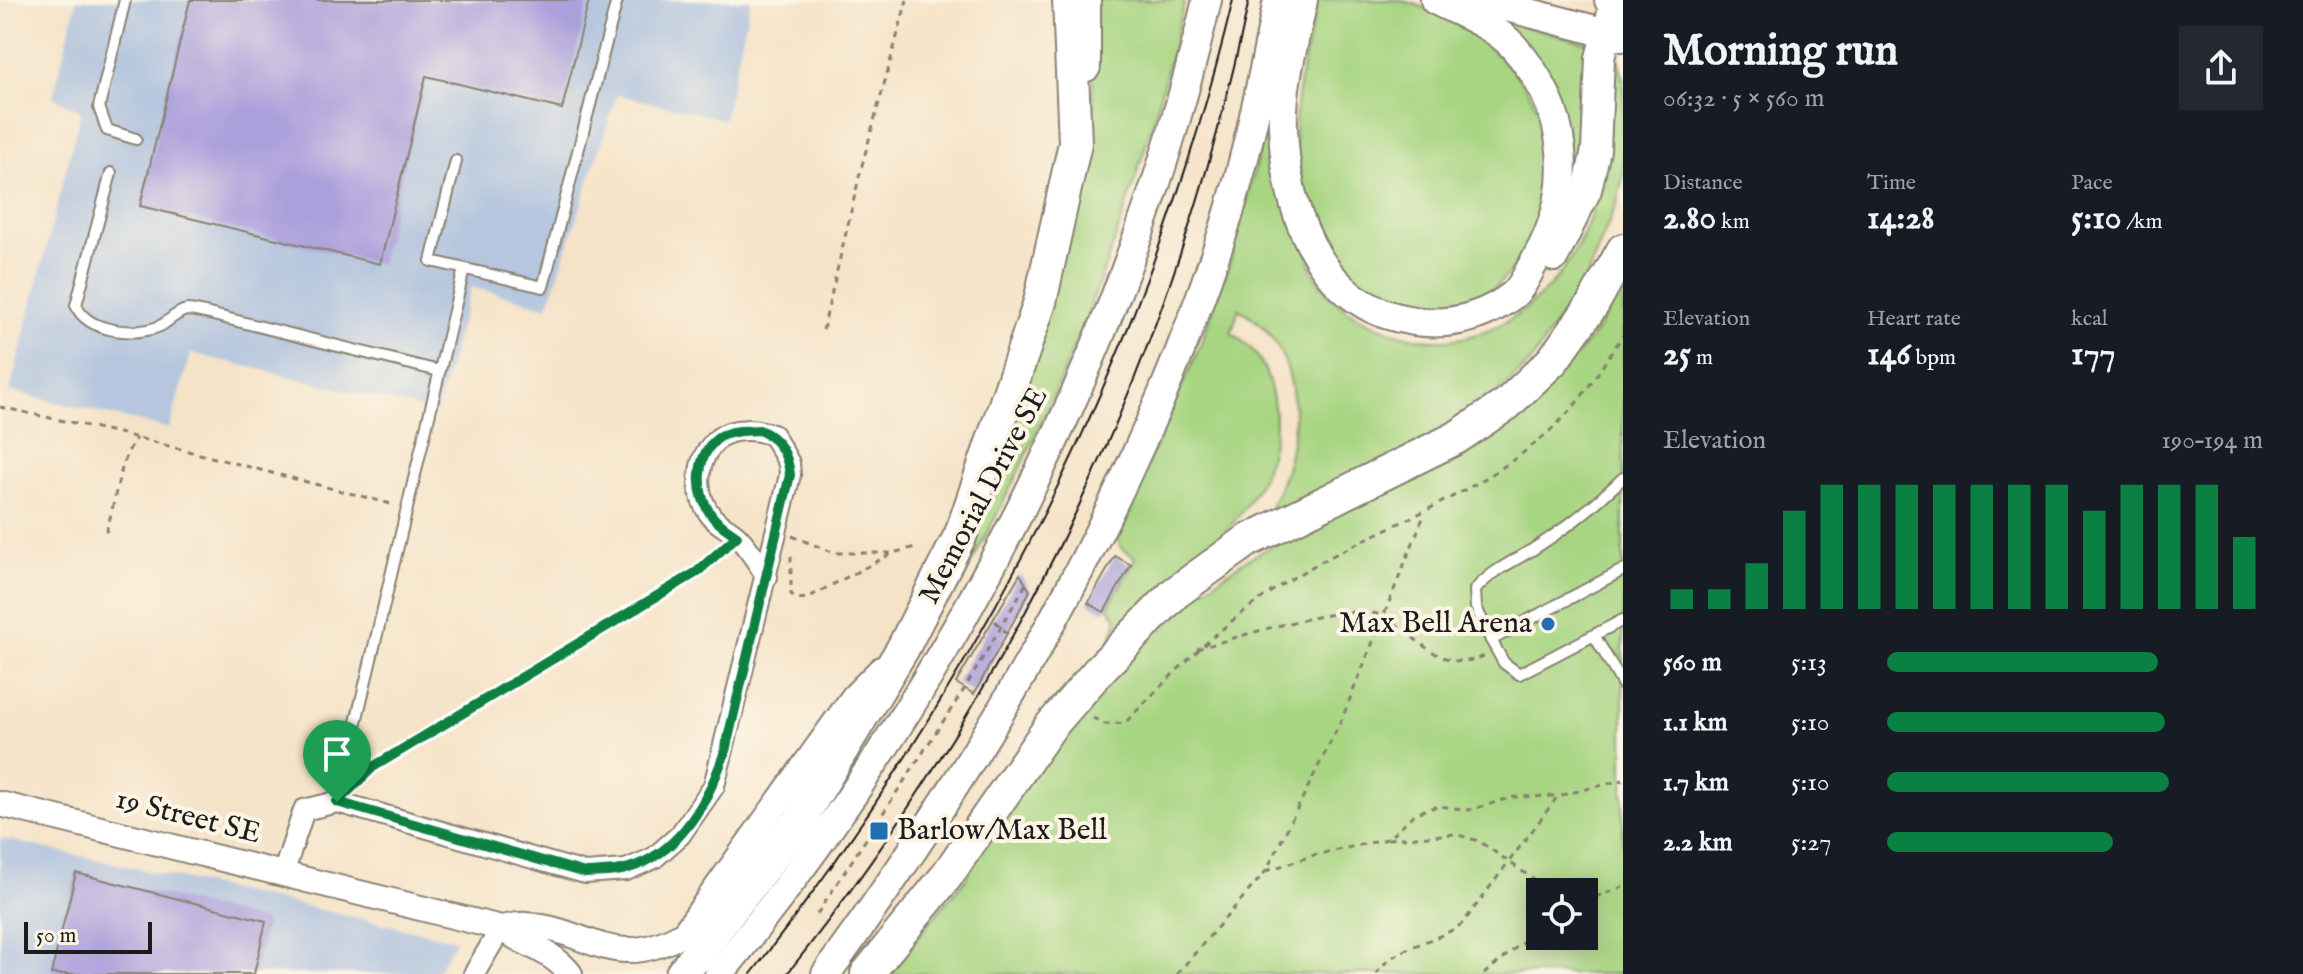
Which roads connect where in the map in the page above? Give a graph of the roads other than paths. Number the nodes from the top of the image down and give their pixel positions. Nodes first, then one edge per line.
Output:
1 (125, 0) edge
2 (617, 0) edge
3 (1069, 0) edge
4 (1086, 0) edge
5 (1207, 0) edge
6 (1278, 0) edge
7 (1303, 0) edge
8 (1435, 0) edge
9 (1480, 0) edge
10 (1617, 17) edge
11 (136, 139) dead end
12 (1075, 143) junction
13 (456, 161) dead end
14 (111, 173) dead end
15 (1623, 250) edge
16 (464, 269) junction
17 (1516, 293) junction
18 (439, 371) junction
19 (1623, 478) edge
20 (1623, 570) edge
21 (767, 577) junction
22 (1623, 620) edge
23 (1594, 635) junction
24 (1494, 645) junction
25 (903, 648) junction
26 (1623, 685) edge
27 (337, 802) junction
28 (0, 804) edge
29 (283, 874) junction
30 (501, 928) junction
31 (474, 974) edge
32 (570, 974) edge
33 (682, 974) edge
34 (719, 974) edge
35 (826, 974) edge
36 (867, 974) edge

1 - 11 lane
2 - 16 lane
3 - 12 main road
4 - 12 main road
5 - 34 main road, Memorial Drive SE
6 - 35 main road
7 - 17 main road
8 - 17 main road
9 - 10 main road
10 - 17 main road
12 - 25 main road
13 - 16 lane
14 - 18 lane
15 - 36 main road
16 - 18 lane
18 - 27 lane
19 - 24 lane
20 - 24 lane
21 - 21 street
21 - 27 street
22 - 23 lane
23 - 24 lane
23 - 26 lane
25 - 30 street
25 - 33 main road
27 - 29 street
28 - 29 street, 19 Street SE
29 - 30 street, 19 Street SE
30 - 31 street
30 - 32 street

